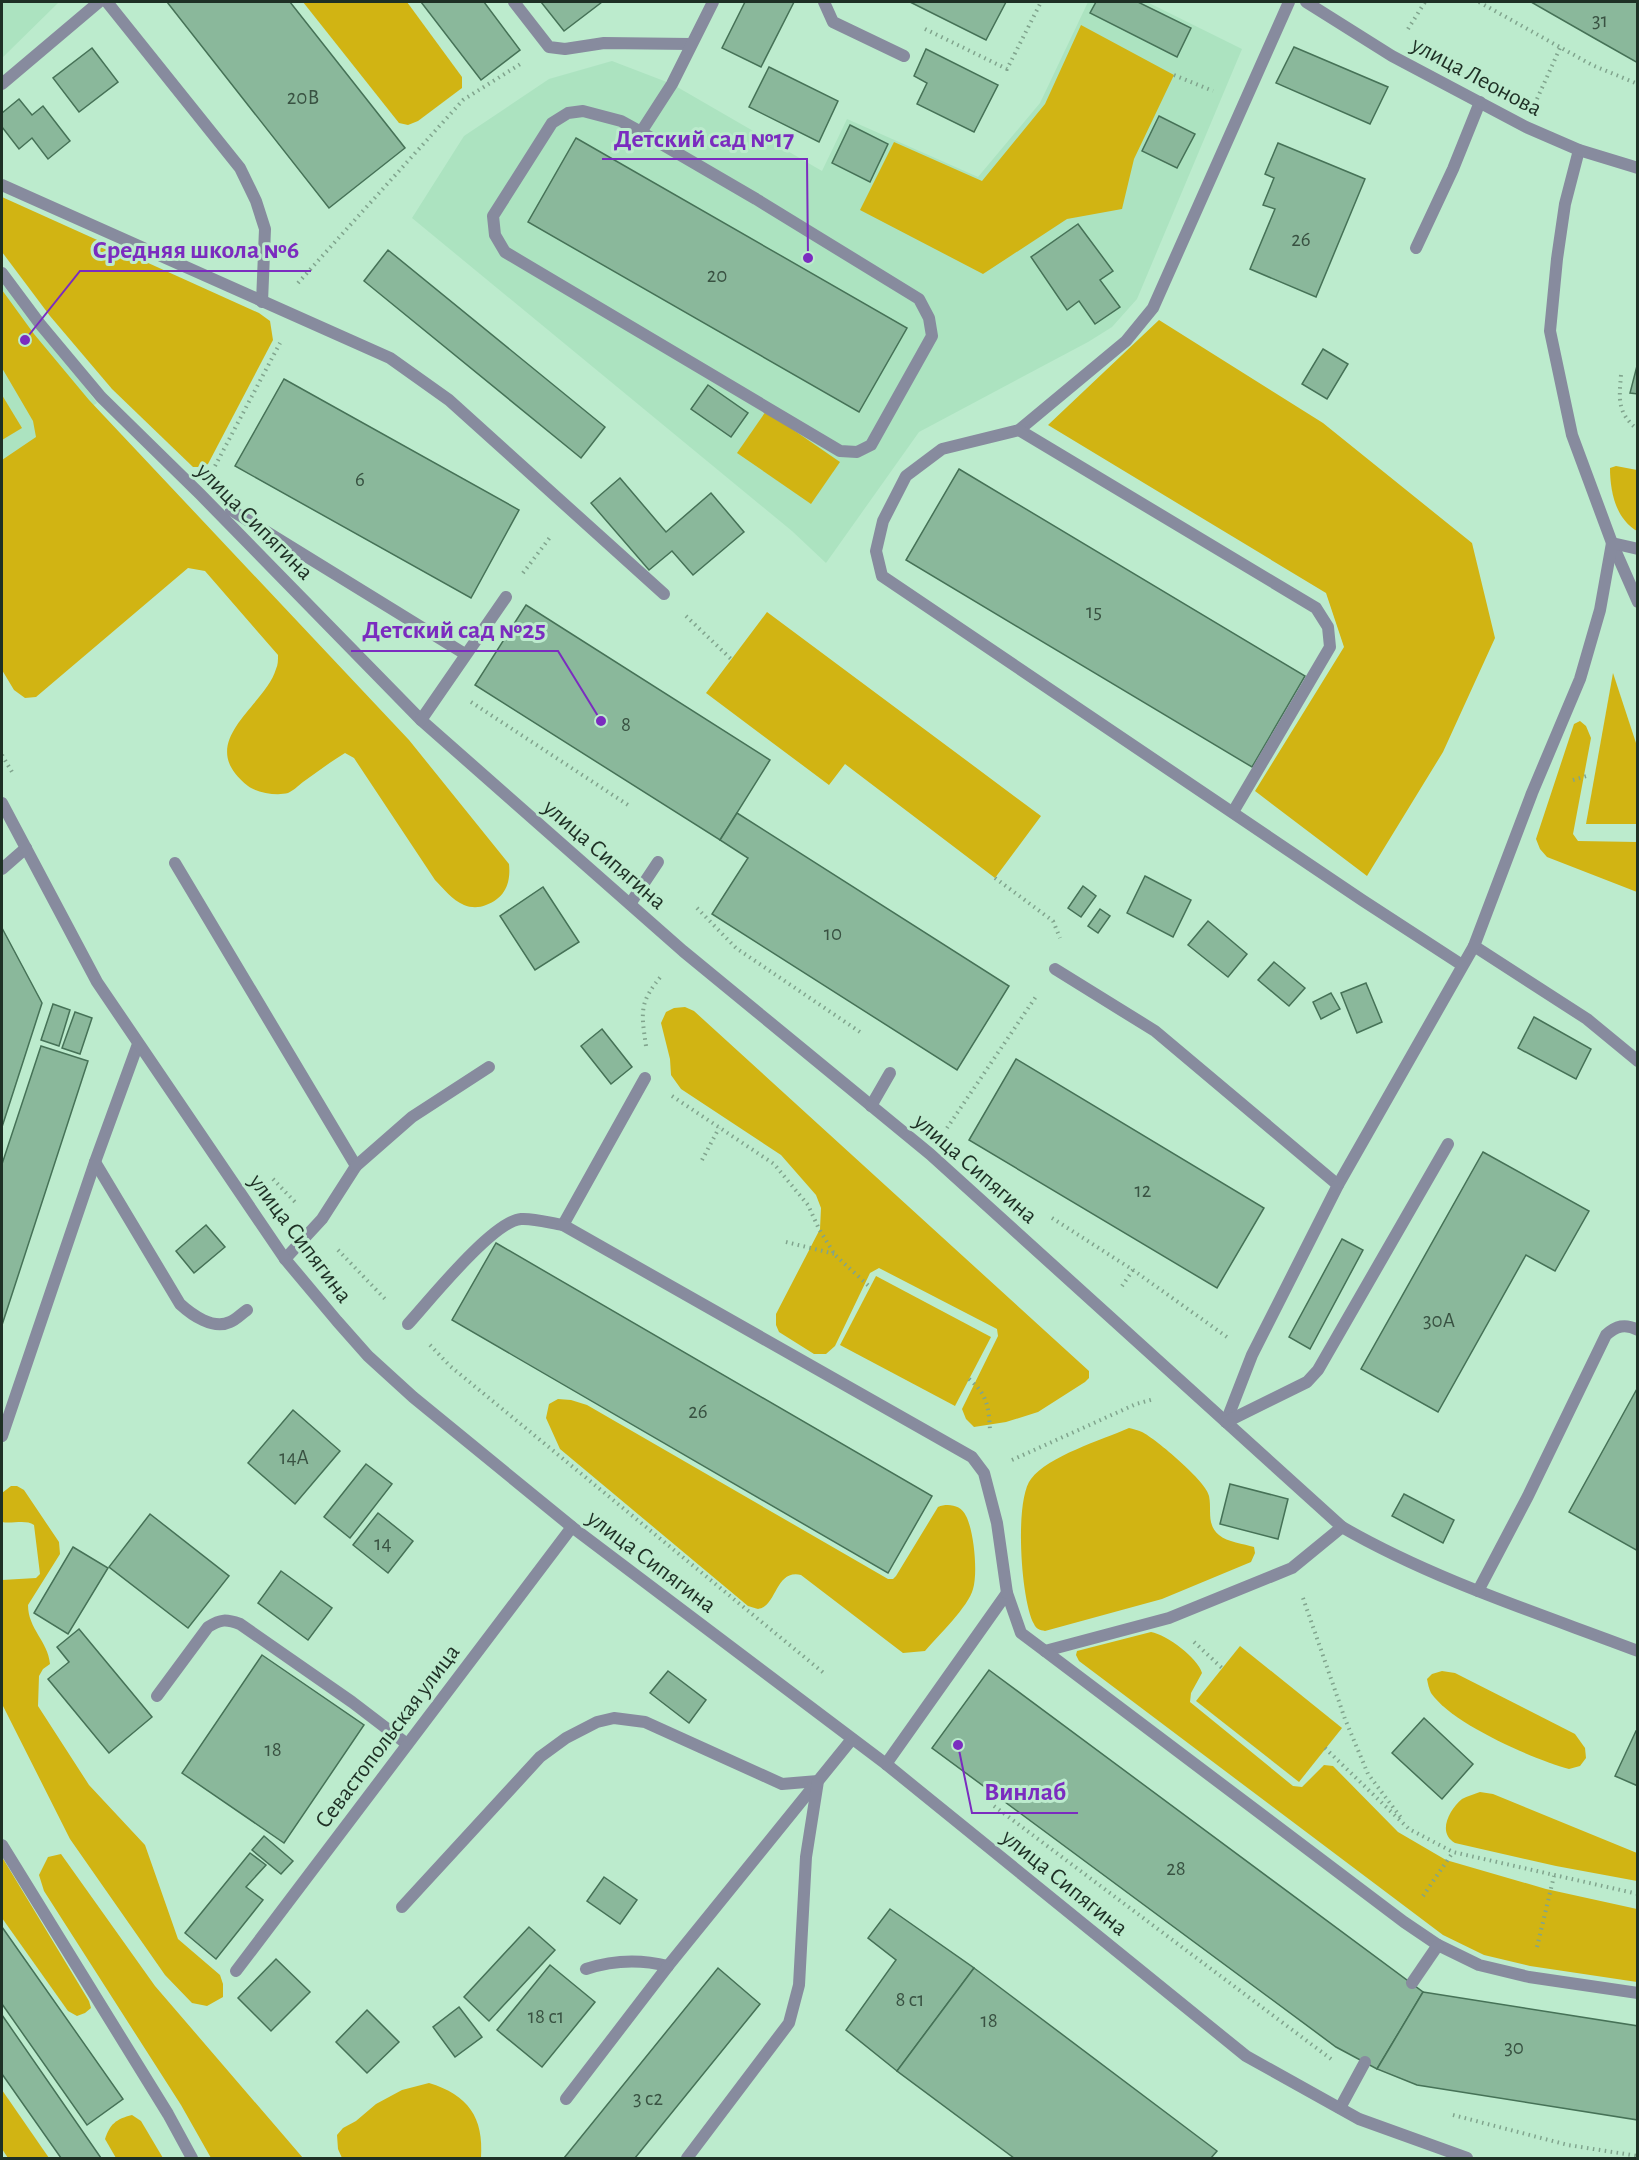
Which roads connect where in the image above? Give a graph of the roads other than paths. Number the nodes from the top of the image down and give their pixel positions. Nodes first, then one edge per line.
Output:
1 (99, 2) edge
2 (107, 2) edge
3 (514, 2) edge
4 (713, 2) edge
5 (824, 2) edge
6 (1288, 2) edge
7 (1306, 2) edge
8 (691, 44) junction
9 (904, 56) dead end
10 (2, 84) edge
11 (1480, 102) junction
12 (641, 132) junction
13 (1579, 150) junction
14 (1638, 168) edge
15 (2, 185) edge
16 (1416, 248) dead end
17 (2, 273) edge
18 (262, 302) junction
19 (1019, 430) junction
20 (231, 510) dead end
21 (1612, 543) junction
22 (1638, 549) edge
23 (664, 594) road end
24 (506, 597) road end
25 (1638, 602) edge
26 (465, 654) junction
27 (421, 720) junction
28 (2, 803) edge
29 (1233, 812) junction
30 (26, 848) junction
31 (175, 862) dead end
32 (658, 862) dead end
33 (2, 869) edge
34 (630, 904) junction
35 (1474, 946) junction
36 (1462, 965) junction
37 (1055, 969) road end
38 (138, 1044) junction
39 (1638, 1061) edge
40 (489, 1067) dead end
41 (890, 1073) dead end
42 (645, 1078) road end
43 (871, 1106) junction
44 (1448, 1144) dead end
45 (95, 1162) junction
46 (356, 1166) junction
47 (1338, 1185) junction
48 (563, 1225) junction
49 (285, 1259) junction
50 (247, 1310) dead end
51 (408, 1324) road end
52 (1638, 1330) edge
53 (1226, 1422) junction
54 (2, 1436) edge
55 (572, 1527) junction
56 (1341, 1527) junction
57 (1478, 1591) junction
58 (1007, 1593) junction
59 (1046, 1651) junction
60 (1638, 1651) edge
61 (156, 1696) dead end
62 (852, 1739) junction
63 (407, 1744) junction
64 (886, 1764) junction
65 (818, 1781) junction
66 (2, 1845) edge
67 (402, 1907) dead end
68 (1438, 1945) junction
69 (668, 1966) junction
70 (586, 1969) dead end
71 (236, 1971) dead end
72 (1412, 1983) dead end
73 (1638, 1993) edge
74 (1365, 2062) dead end
75 (566, 2099) dead end
76 (1340, 2108) junction
77 (192, 2158) edge
78 (687, 2158) edge
79 (1467, 2158) edge

1 - 10 street
2 - 18 street
3 - 8 street
4 - 8 street
5 - 9 street
6 - 19 street
7 - 11 street, улица Леонова
8 - 12 street
11 - 13 street, улица Леонова
11 - 16 street
12 - 12 street
13 - 14 street, улица Леонова
13 - 21 street
15 - 18 street
17 - 27 street, улица Сипягина
18 - 23 street
19 - 29 street
19 - 29 street
20 - 26 street
21 - 22 street
21 - 25 street
21 - 35 street
24 - 26 street
26 - 27 street
27 - 34 street, улица Сипягина
28 - 30 street, улица Сипягина
29 - 36 street
30 - 33 street
30 - 38 street, улица Сипягина
31 - 46 street
32 - 34 street
34 - 43 street, улица Сипягина
35 - 36 street
35 - 39 street
36 - 47 street
37 - 47 street
38 - 45 street
38 - 49 street, улица Сипягина
40 - 46 street
41 - 43 street
42 - 48 street
43 - 53 street, улица Сипягина
44 - 53 street
45 - 50 street
45 - 54 street
46 - 49 street
47 - 53 street
48 - 51 street
48 - 58 street
49 - 55 street, улица Сипягина
52 - 57 street
53 - 56 street, улица Сипягина
55 - 62 street, улица Сипягина
55 - 63 street, Севастопольская улица
56 - 57 street, улица Сипягина
56 - 59 street
57 - 60 street, улица Сипягина
58 - 59 street
58 - 64 street
59 - 68 street
61 - 63 street
62 - 64 street, улица Сипягина
62 - 65 street
63 - 71 street, Севастопольская улица
64 - 76 street, улица Сипягина
65 - 67 street
65 - 69 street
65 - 78 street
66 - 77 street
68 - 72 street
68 - 73 street
69 - 70 street
69 - 75 street
74 - 76 street
76 - 79 street, улица Сипягина

